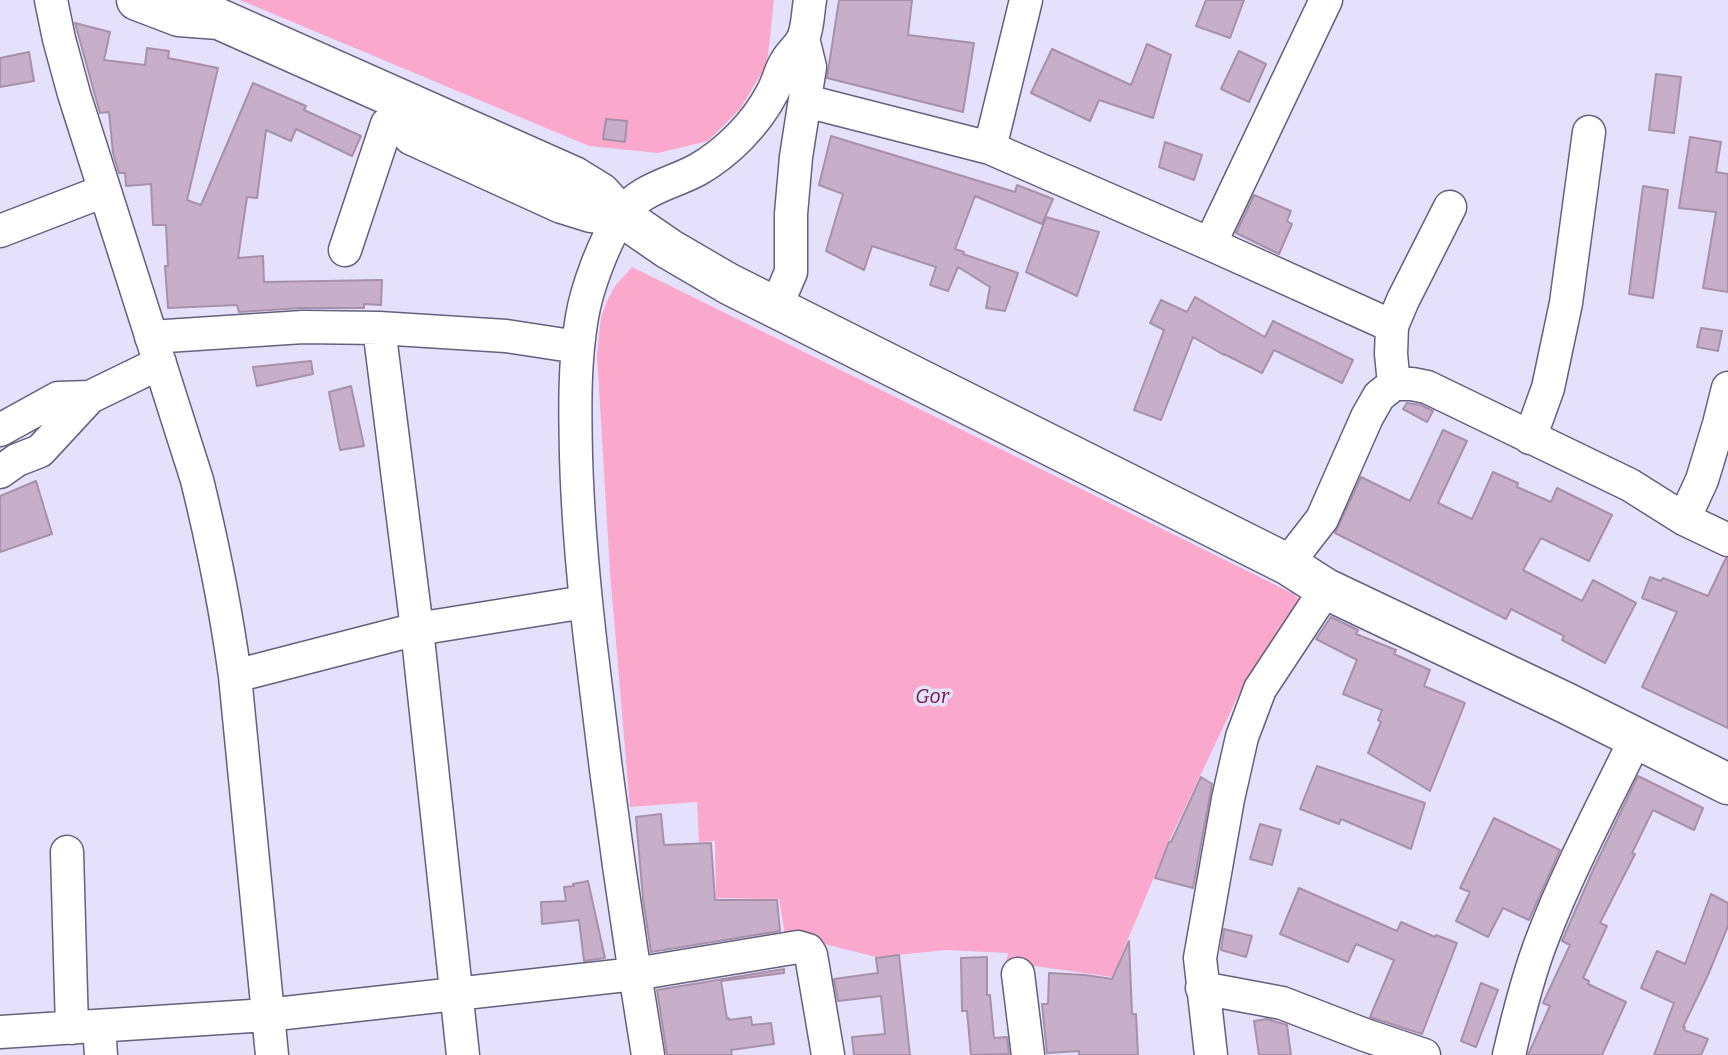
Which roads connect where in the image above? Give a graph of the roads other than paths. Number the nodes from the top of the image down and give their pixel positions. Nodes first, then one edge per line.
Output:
1 (51, 0) edge
2 (137, 0) edge
3 (810, 0) edge
4 (1026, 0) edge
5 (1326, 0) edge
6 (179, 16) junction
7 (803, 38) junction
8 (806, 101) junction
9 (387, 124) junction
10 (1589, 132) dead end
11 (990, 148) junction
12 (104, 191) junction
13 (1450, 207) dead end
14 (621, 216) junction
15 (0, 231) edge
16 (1210, 244) junction
17 (345, 250) dead end
18 (776, 307) junction
19 (1392, 326) junction
20 (379, 328) junction
21 (578, 347) junction
22 (155, 350) junction
23 (1394, 384) junction
24 (1728, 388) edge
25 (90, 397) junction
26 (0, 430) edge
27 (1530, 438) junction
28 (0, 472) edge
29 (1684, 519) junction
30 (1728, 540) edge
31 (1287, 564) junction
32 (1326, 589) junction
33 (585, 602) junction
34 (417, 629) junction
35 (235, 676) junction
36 (1636, 738) junction
37 (1728, 784) edge
38 (67, 852) dead end
39 (635, 974) junction
40 (1018, 974) dead end
41 (1202, 988) junction
42 (456, 993) junction
43 (267, 1015) junction
44 (0, 1032) edge
45 (91, 1037) edge
46 (272, 1055) edge
47 (463, 1055) edge
48 (648, 1055) edge
49 (828, 1055) edge
50 (1028, 1055) edge
51 (1211, 1055) edge
52 (1424, 1055) edge
53 (1509, 1055) edge

1 - 12 street
2 - 6 main road
3 - 7 street
4 - 11 street
5 - 16 street
6 - 9 main road
6 - 14 main road
7 - 8 street
7 - 14 street
8 - 11 street
8 - 18 street
9 - 14 main road
9 - 17 street
10 - 27 street
11 - 16 street
12 - 15 street
12 - 22 street
13 - 19 street
14 - 18 main road
14 - 21 street
16 - 19 street
18 - 31 main road
19 - 23 street
20 - 21 street
20 - 22 street
20 - 34 street
21 - 33 street
22 - 25 street
22 - 35 street
23 - 27 street
23 - 31 street
24 - 29 street
25 - 26 street
25 - 28 street
27 - 29 street
29 - 30 street
31 - 32 main road
32 - 36 main road
32 - 41 street
33 - 34 street
33 - 39 street
34 - 35 street
34 - 42 street
35 - 43 street
36 - 37 main road
36 - 53 street
38 - 45 street
39 - 42 street
39 - 48 street
39 - 49 street
40 - 50 street
41 - 51 street
41 - 52 street
42 - 43 street
42 - 47 street
43 - 45 street
43 - 46 street
44 - 45 street

